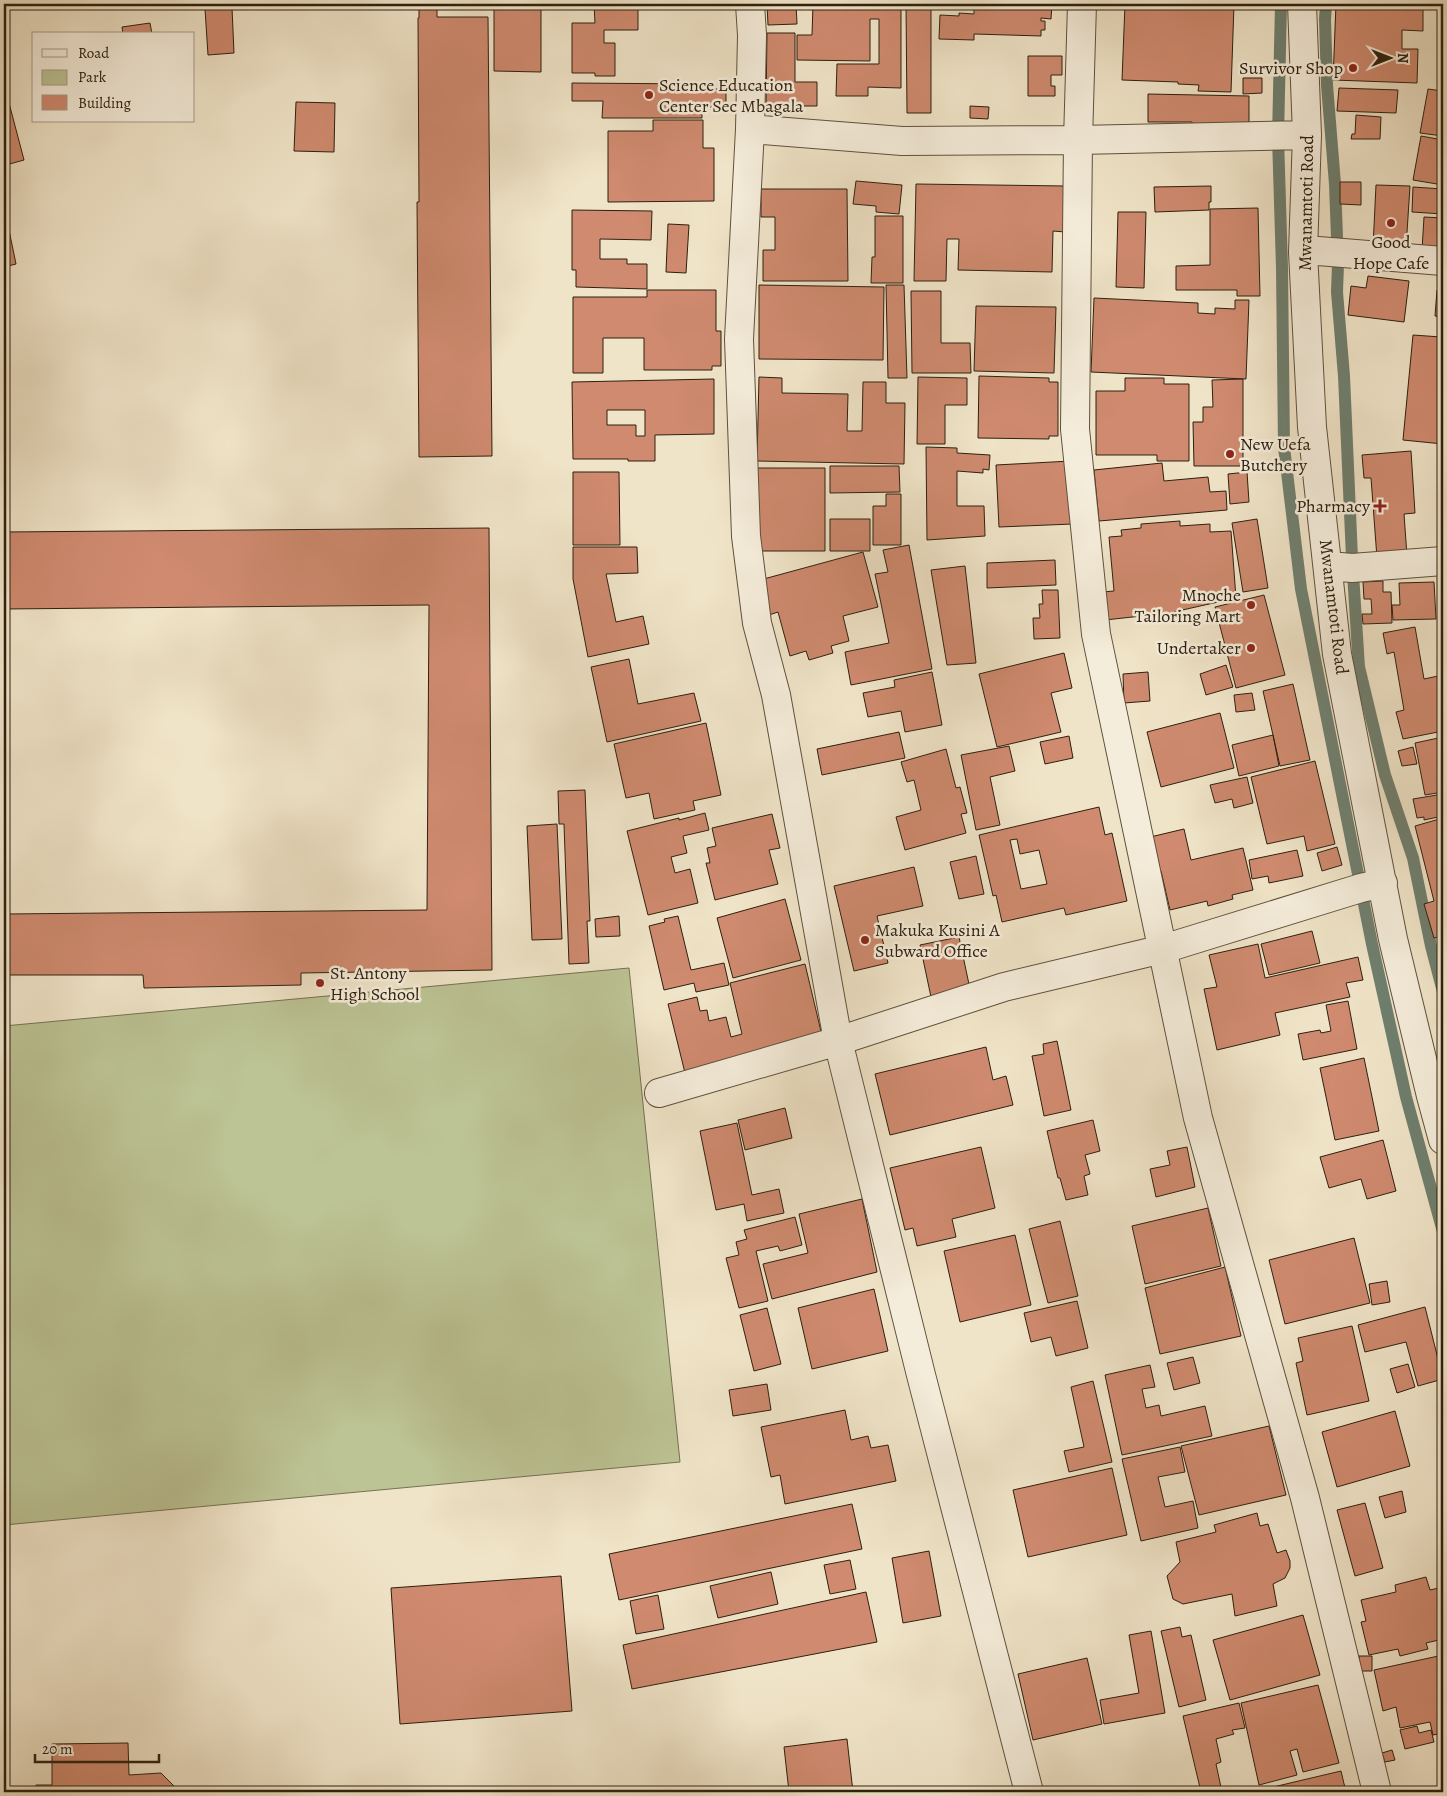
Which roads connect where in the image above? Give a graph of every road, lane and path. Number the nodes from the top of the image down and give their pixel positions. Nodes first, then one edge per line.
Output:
1 (750, 4) edge
2 (1082, 4) edge
3 (1302, 4) edge
4 (750, 129) junction
5 (1307, 135) junction
6 (1078, 140) junction
7 (1303, 252) junction
8 (1443, 261) edge
9 (1443, 561) edge
10 (1329, 566) junction
11 (1382, 883) junction
12 (1163, 949) junction
13 (838, 1041) junction
14 (1433, 1066) edge
15 (659, 1092) dead end
16 (1443, 1140) edge
17 (1029, 1792) edge
18 (1377, 1792) edge

1 - 4 street
2 - 6 street
3 - 5 street, Mwanamtoti Road
4 - 6 street
4 - 13 street
5 - 6 street
5 - 7 street, Mwanamtoti Road
6 - 12 street
7 - 8 street
7 - 10 street, Mwanamtoti Road
9 - 10 street
10 - 11 street, Mwanamtoti Road
11 - 12 street
11 - 14 street, Mwanamtoti Road
12 - 13 street
12 - 18 street
13 - 15 street
13 - 17 street
14 - 16 street, Mwanamtoti Road

